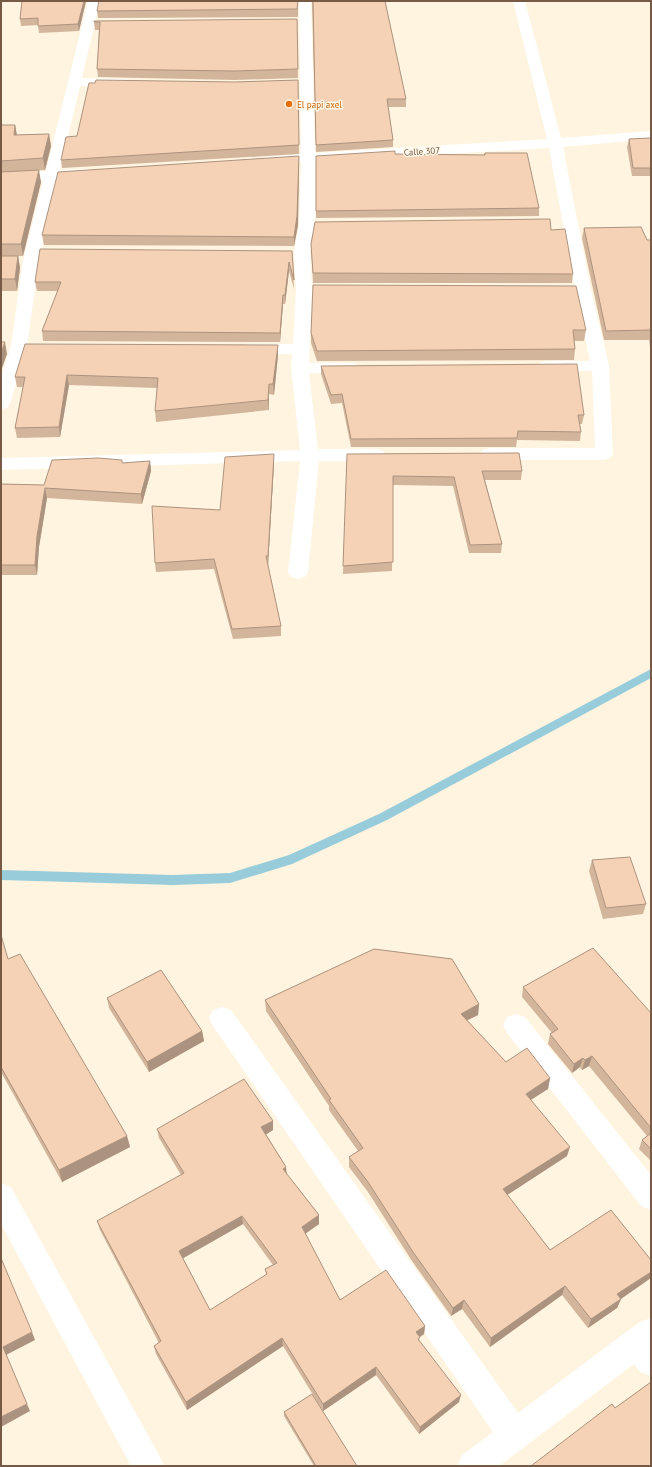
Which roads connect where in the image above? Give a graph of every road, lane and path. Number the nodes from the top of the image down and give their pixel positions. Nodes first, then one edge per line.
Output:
1 (94, 1) edge
2 (305, 1) edge
3 (519, 1) edge
4 (290, 22) edge
5 (306, 22) junction
6 (74, 82) junction
7 (134, 83) edge
8 (307, 83) junction
9 (291, 84) edge
10 (651, 135) edge
11 (555, 142) junction
12 (308, 158) junction
13 (254, 162) edge
14 (105, 172) edge
15 (50, 175) junction
16 (1, 178) edge
17 (307, 225) junction
18 (323, 225) edge
19 (49, 251) edge
20 (287, 253) edge
21 (302, 253) junction
22 (26, 258) junction
23 (1, 347) edge
24 (27, 347) junction
25 (231, 349) edge
26 (301, 349) junction
27 (529, 366) edge
28 (600, 366) junction
29 (300, 368) junction
30 (363, 368) edge
31 (1, 404) edge
32 (477, 454) edge
33 (310, 455) junction
34 (390, 455) edge
35 (1, 464) edge
36 (298, 572) dead end
37 (222, 1018) dead end
38 (516, 1025) dead end
39 (1, 1196) edge
40 (651, 1197) edge
41 (646, 1346) edge
42 (514, 1435) junction
43 (148, 1466) edge
44 (472, 1466) edge

1 - 6 street
2 - 5 street
3 - 11 street
4 - 5 street
5 - 8 street
6 - 7 street
6 - 15 street
8 - 9 street
8 - 12 street
10 - 11 street, Calle 307
11 - 12 street, Calle 307
11 - 28 street
12 - 13 street, Calle 307
12 - 17 street
14 - 15 street
15 - 16 street
15 - 22 street
17 - 18 street
17 - 21 street
19 - 22 street
20 - 21 street
21 - 26 street
22 - 24 street
23 - 24 street
24 - 31 street
25 - 26 street
26 - 29 street
27 - 28 street
28 - 32 street
29 - 30 street
29 - 33 street
33 - 34 street
33 - 35 street
33 - 36 street
37 - 42 street
38 - 40 street
39 - 43 street
41 - 42 street
42 - 44 street

